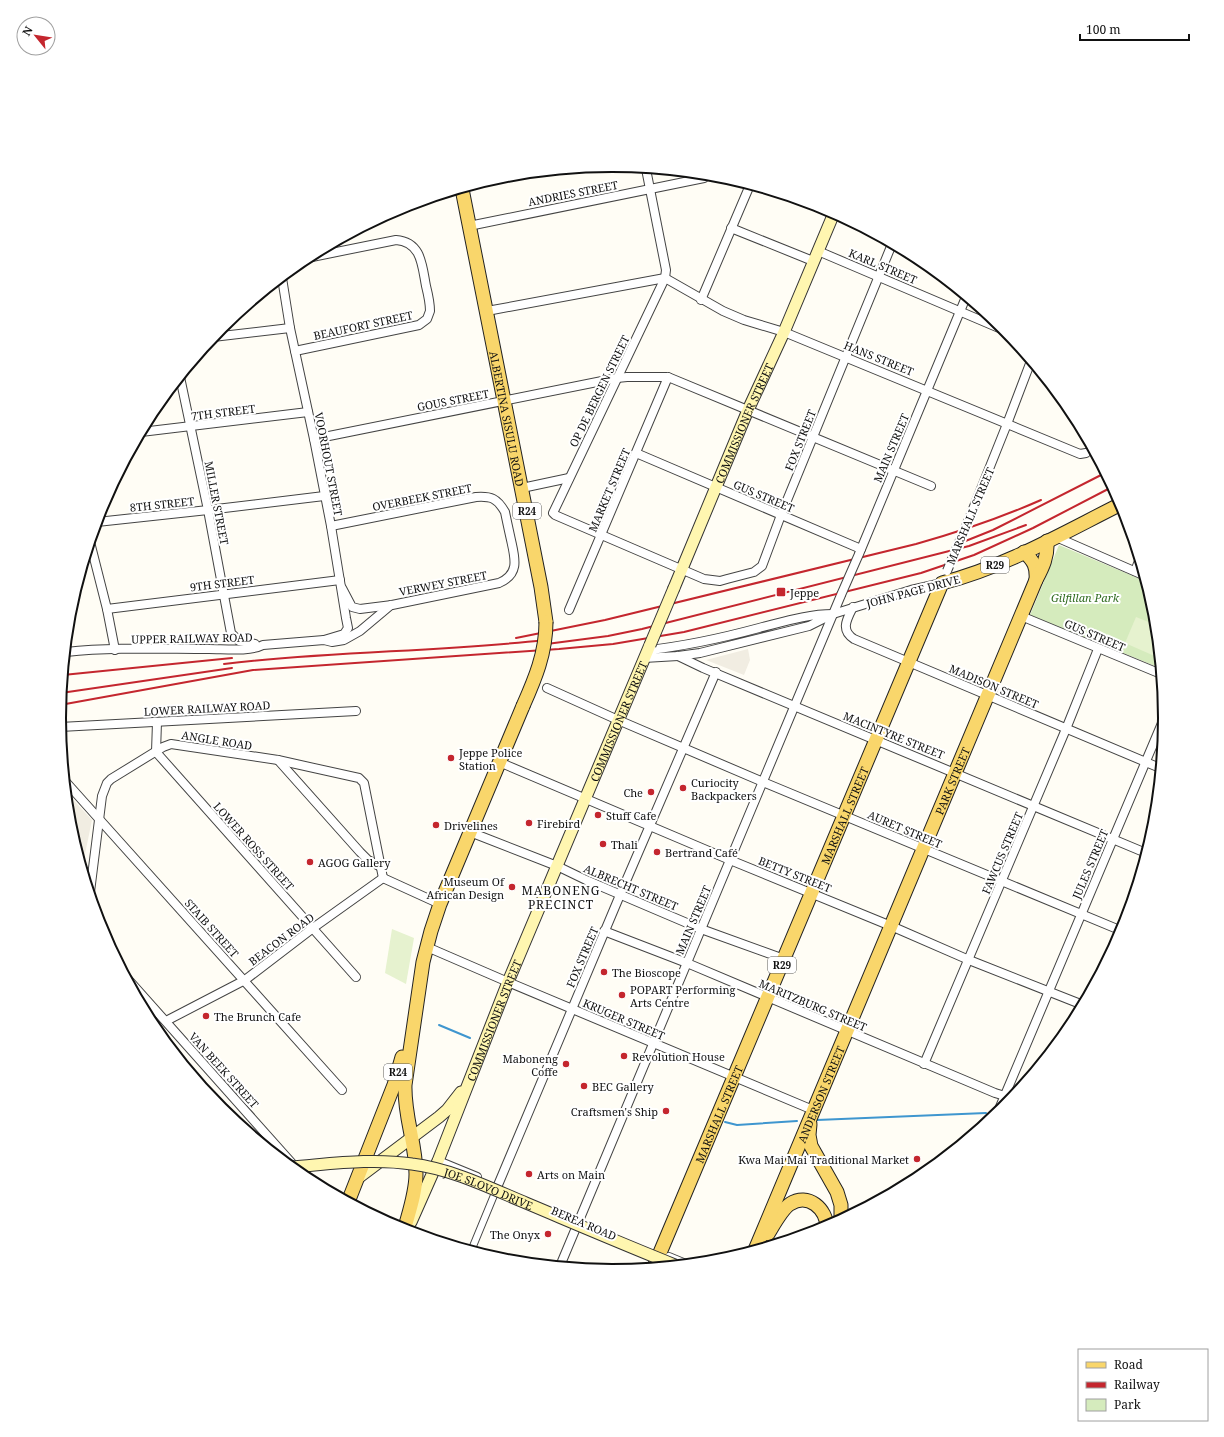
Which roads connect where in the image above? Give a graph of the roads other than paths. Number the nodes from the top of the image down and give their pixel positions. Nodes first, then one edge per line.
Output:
1 (647, 174) edge
2 (697, 179) edge
3 (650, 189) junction
4 (748, 190) edge
5 (463, 193) edge
6 (832, 219) edge
7 (469, 226) junction
8 (732, 228) junction
9 (890, 249) edge
10 (326, 254) edge
11 (816, 256) junction
12 (879, 276) junction
13 (665, 278) junction
14 (283, 283) edge
15 (702, 300) junction
16 (964, 302) edge
17 (487, 311) junction
18 (961, 311) junction
19 (988, 323) edge
20 (290, 328) junction
21 (784, 332) junction
22 (222, 336) edge
23 (295, 351) junction
24 (846, 357) junction
25 (1029, 366) edge
26 (668, 377) junction
27 (617, 378) junction
28 (181, 383) edge
29 (927, 390) junction
30 (504, 400) junction
31 (748, 410) junction
32 (308, 412) junction
33 (1008, 424) junction
34 (190, 427) junction
35 (148, 431) edge
36 (813, 437) junction
37 (314, 439) junction
38 (636, 453) junction
39 (1086, 453) dead end
40 (893, 470) junction
41 (569, 478) junction
42 (931, 486) dead end
43 (522, 488) junction
44 (716, 488) junction
45 (324, 496) junction
46 (1115, 507) edge
47 (208, 510) junction
48 (781, 515) junction
49 (104, 521) edge
50 (331, 526) junction
51 (601, 536) junction
52 (1051, 539) junction
53 (860, 551) junction
54 (92, 552) edge
55 (1024, 552) junction
56 (1136, 568) edge
57 (682, 570) junction
58 (1135, 571) joint
59 (1036, 580) junction
60 (499, 583) joint
61 (942, 583) junction
62 (341, 584) junction
63 (223, 594) junction
64 (392, 605) junction
65 (853, 607) junction
66 (107, 609) junction
67 (569, 610) dead end
68 (835, 610) junction
69 (1021, 616) junction
70 (231, 633) junction
71 (350, 638) joint
72 (324, 640) junction
73 (264, 645) junction
74 (1098, 649) junction
75 (117, 650) junction
76 (647, 651) junction
77 (70, 652) edge
78 (678, 656) junction
79 (908, 662) junction
80 (716, 672) junction
81 (1156, 672) edge
82 (547, 688) dead end
83 (988, 695) junction
84 (795, 706) junction
85 (356, 711) dead end
86 (618, 720) junction
87 (157, 722) junction
88 (66, 727) edge
89 (1066, 729) junction
90 (1158, 734) edge
91 (876, 740) junction
92 (683, 748) junction
93 (156, 752) junction
94 (278, 760) junction
95 (1146, 761) junction
96 (499, 762) junction
97 (1156, 766) edge
98 (955, 772) junction
99 (763, 782) junction
100 (71, 787) edge
101 (585, 798) junction
102 (1034, 806) junction
103 (844, 815) junction
104 (99, 819) junction
105 (649, 825) junction
106 (470, 832) junction
107 (1113, 838) junction
108 (924, 848) junction
109 (1141, 851) edge
110 (730, 860) junction
111 (557, 866) junction
112 (381, 867) junction
113 (383, 878) junction
114 (91, 881) edge
115 (1002, 881) junction
116 (812, 893) junction
117 (620, 895) junction
118 (440, 904) junction
119 (1081, 915) junction
120 (891, 926) junction
121 (313, 928) junction
122 (1115, 928) edge
123 (701, 929) junction
124 (604, 931) junction
125 (427, 947) junction
126 (784, 960) junction
127 (969, 960) junction
128 (423, 962) junction
129 (687, 964) junction
130 (356, 978) dead end
131 (245, 980) junction
132 (508, 982) junction
133 (868, 982) joint
134 (1049, 992) junction
135 (768, 998) junction
136 (146, 1003) edge
137 (1078, 1003) edge
138 (572, 1009) junction
139 (166, 1021) junction
140 (846, 1030) junction
141 (653, 1042) junction
142 (924, 1064) junction
143 (471, 1076) junction
144 (734, 1078) junction
145 (342, 1090) dead end
146 (1011, 1091) edge
147 (1007, 1096) edge
148 (812, 1113) junction
149 (411, 1138) junction
150 (285, 1156) edge
151 (438, 1161) junction
152 (301, 1166) edge
153 (358, 1178) junction
154 (498, 1185) junction
155 (350, 1197) edge
156 (841, 1214) edge
157 (578, 1221) junction
158 (826, 1221) edge
159 (407, 1225) edge
160 (409, 1225) edge
161 (761, 1244) edge
162 (758, 1245) edge
163 (473, 1246) edge
164 (660, 1254) junction
165 (666, 1261) edge
166 (677, 1261) edge
167 (562, 1262) edge
168 (656, 1262) edge

1 - 3 street
2 - 3 street, ANDRIES STREET
3 - 7 street, ANDRIES STREET
3 - 13 street
4 - 8 street
5 - 7 main road, ALBERTINA SISULU ROAD / R24
6 - 11 main road, COMMISSIONER STREET
7 - 17 main road, ALBERTINA SISULU ROAD / R24
8 - 11 street, KARL STREET
8 - 15 street
9 - 12 street, FOX STREET
10 - 23 street, BEAUFORT STREET
11 - 12 street, KARL STREET
11 - 21 main road, COMMISSIONER STREET
12 - 18 street, KARL STREET
12 - 24 street, FOX STREET
13 - 15 street, HANS STREET
13 - 17 street
13 - 27 street, OP DE BERGEN STREET
14 - 20 street, VOORHOUT STREET
15 - 21 street, HANS STREET
16 - 18 street, MAIN STREET
17 - 30 main road, ALBERTINA SISULU ROAD / R24
18 - 19 street, KARL STREET
18 - 29 street, MAIN STREET
20 - 22 street
20 - 23 street, VOORHOUT STREET
21 - 24 street, HANS STREET
21 - 31 main road, COMMISSIONER STREET
23 - 32 street, VOORHOUT STREET
24 - 29 street, HANS STREET
24 - 36 street, FOX STREET
25 - 33 street, MARSHALL STREET
26 - 27 street, GOUS STREET
26 - 31 street
26 - 38 street, MARKET STREET
27 - 30 street, GOUS STREET
27 - 41 street, OP DE BERGEN STREET
28 - 34 street, MILLER STREET
29 - 33 street, HANS STREET
29 - 40 street, MAIN STREET
30 - 37 street, GOUS STREET
30 - 43 main road, ALBERTINA SISULU ROAD / R24
31 - 36 street
31 - 44 main road, COMMISSIONER STREET
32 - 34 street, 7TH STREET
32 - 37 street, VOORHOUT STREET
33 - 39 street, HANS STREET
33 - 61 street, MARSHALL STREET, bridge
34 - 35 street, 7TH STREET
34 - 47 street, MILLER STREET
36 - 40 street
36 - 48 street, FOX STREET
37 - 45 street, VOORHOUT STREET
38 - 44 street, GUS STREET
38 - 51 street, MARKET STREET
40 - 42 street
40 - 53 street, MAIN STREET
41 - 43 street
41 - 51 street, OP DE BERGEN STREET
43 - 96 main road, ALBERTINA SISULU ROAD / R24, bridge
44 - 48 street, GUS STREET
44 - 57 main road, COMMISSIONER STREET
45 - 47 street, 8TH STREET
45 - 50 street, VOORHOUT STREET
46 - 52 main road, JOHN PAGE DRIVE / R29
47 - 49 street, 8TH STREET
47 - 63 street, MILLER STREET
48 - 53 street, GUS STREET
48 - 57 street, FOX STREET
50 - 60 street, OVERBEEK STREET
50 - 62 street, VOORHOUT STREET
51 - 57 street
51 - 67 street, MARKET STREET
52 - 55 main road, JOHN PAGE DRIVE / R29
52 - 58 street
52 - 59 main road, PARK STREET
53 - 68 street, MAIN STREET, bridge
54 - 66 street
55 - 59 main road, R29
55 - 61 main road, JOHN PAGE DRIVE / R29
56 - 58 street
57 - 76 main road, COMMISSIONER STREET, bridge
59 - 69 main road, PARK STREET
60 - 64 street, VERWEY STREET
61 - 65 street, JOHN PAGE DRIVE
61 - 79 main road, MARSHALL STREET / R29
62 - 63 street, 9TH STREET
62 - 64 street, VERWEY STREET
62 - 72 street, VOORHOUT STREET
63 - 66 street, 9TH STREET
63 - 70 street, MILLER STREET
64 - 71 street, VERWEY STREET
65 - 68 street, JOHN PAGE DRIVE
65 - 79 street, MADISON STREET
66 - 75 street
68 - 76 street, JOHN PAGE DRIVE
68 - 78 street, JOHN PAGE DRIVE
68 - 84 street, MAIN STREET
69 - 74 street, GUS STREET
69 - 83 main road, PARK STREET
70 - 73 street, UPPER RAILWAY ROAD
70 - 75 street, UPPER RAILWAY ROAD
71 - 72 street, UPPER RAILWAY ROAD
72 - 73 street, UPPER RAILWAY ROAD
73 - 75 street, UPPER RAILWAY ROAD
74 - 81 street, GUS STREET
74 - 89 street, FAWCUS STREET
75 - 77 street, UPPER RAILWAY ROAD
76 - 78 street, JOHN PAGE DRIVE
76 - 86 main road, COMMISSIONER STREET
78 - 80 street, MACINTYRE STREET
79 - 83 street, MADISON STREET
79 - 91 main road, MARSHALL STREET / R29
80 - 84 street, MACINTYRE STREET
80 - 92 street, FOX STREET
82 - 86 street, AURET STREET
83 - 89 street, MADISON STREET
83 - 98 main road, PARK STREET
84 - 91 street, MACINTYRE STREET
84 - 99 street, MAIN STREET
85 - 87 street, LOWER RAILWAY ROAD
86 - 92 street, AURET STREET
86 - 101 main road, COMMISSIONER STREET
87 - 88 street, LOWER RAILWAY ROAD
87 - 93 street
89 - 95 street, MADISON STREET
89 - 102 street, FAWCUS STREET
90 - 95 street, JULES STREET
91 - 98 street, MACINTYRE STREET
91 - 103 main road, MARSHALL STREET / R29
92 - 99 street, AURET STREET
92 - 105 street, FOX STREET
93 - 94 street, ANGLE ROAD
93 - 104 street, ANGLE ROAD
93 - 121 street, LOWER ROSS STREET
94 - 112 street
94 - 112 street, ANGLE ROAD
95 - 97 street, MADISON STREET
95 - 107 street, JULES STREET
96 - 101 street, BETTY STREET
96 - 106 main road, ALBERTINA SISULU ROAD / R24
98 - 102 street, MACINTYRE STREET
98 - 108 main road, PARK STREET
99 - 103 street, AURET STREET
99 - 110 street, MAIN STREET
100 - 104 street, STAIB STREET
101 - 105 street, BETTY STREET
101 - 111 main road, COMMISSIONER STREET
102 - 107 street, MACINTYRE STREET
102 - 115 street, FAWCUS STREET
103 - 108 street, AURET STREET
103 - 116 main road, MARSHALL STREET / R29
104 - 114 street, ANGLE ROAD
104 - 131 street, STAIB STREET
105 - 110 street, BETTY STREET
105 - 117 street, FOX STREET
106 - 111 street, ALBRECHT STREET
106 - 118 main road, ALBERTINA SISULU ROAD / R24
107 - 109 street, MACINTYRE STREET
107 - 119 street, JULES STREET
108 - 115 street, AURET STREET
108 - 120 main road, PARK STREET
110 - 116 street, BETTY STREET
110 - 123 street, MAIN STREET
111 - 117 street, ALBRECHT STREET
111 - 132 main road, COMMISSIONER STREET
112 - 113 street
113 - 118 street
113 - 121 street, BEACON ROAD
115 - 119 street, AURET STREET
115 - 127 street, FAWCUS STREET
116 - 120 street, BETTY STREET
116 - 126 main road, MARSHALL STREET / R29
117 - 123 street, ALBRECHT STREET
117 - 124 street, FOX STREET
118 - 125 main road, ALBERTINA SISULU ROAD / R24
119 - 122 street, AURET STREET
119 - 134 street, JULES STREET
120 - 127 street, BETTY STREET
120 - 133 main road, PARK STREET
121 - 130 street, LOWER ROSS STREET
121 - 131 street, BEACON ROAD
123 - 126 street, ALBRECHT STREET
123 - 129 street, MAIN STREET
124 - 129 street, MARITZBURG STREET
124 - 138 street, FOX STREET
125 - 128 main road, ALBERTINA SISULU ROAD / R24
125 - 132 street, KRUGER STREET
126 - 135 main road, MARSHALL STREET / R29
127 - 134 street, BETTY STREET
127 - 142 street, FAWCUS STREET
128 - 149 main road, ALBERTINA SISULU ROAD / R24
128 - 153 main road, ALBERTINA SISULU ROAD / R24
129 - 135 street, MARITZBURG STREET
129 - 141 street, MAIN STREET
131 - 139 street, BEACON ROAD
131 - 145 street, STAIB STREET
132 - 138 street, KRUGER STREET
132 - 143 main road, COMMISSIONER STREET
133 - 140 main road, ANDERSON STREET
134 - 137 street, BETTY STREET
134 - 146 street, JULES STREET
135 - 140 street, MARITZBURG STREET
135 - 144 main road, MARSHALL STREET / R29
136 - 139 street, VAN BEEK STREET
138 - 141 street, KRUGER STREET
138 - 154 street, FOX STREET
139 - 150 street, VAN BEEK STREET
140 - 142 street, MARITZBURG STREET
140 - 148 main road, ANDERSON STREET
141 - 144 street, KRUGER STREET
141 - 157 street, MAIN STREET
142 - 147 street, MARITZBURG STREET
143 - 149 main road
143 - 151 main road, COMMISSIONER STREET
144 - 148 street, KRUGER STREET
144 - 164 main road, MARSHALL STREET / R29
148 - 156 main road
148 - 162 main road, ANDERSON STREET
149 - 153 main road
149 - 159 main road, ALBERTINA SISULU ROAD / R24
151 - 154 street, BEREA ROAD
151 - 160 main road, COMMISSIONER STREET
152 - 165 main road, JOE SLOVO DRIVE, bridge
153 - 155 main road, ALBERTINA SISULU ROAD / R24
154 - 157 street, BEREA ROAD
154 - 163 street, FOX STREET
157 - 164 street, BEREA ROAD
157 - 167 street, MAIN STREET
158 - 161 main road
164 - 166 street, BEREA ROAD
164 - 168 main road, MARSHALL STREET / R29

